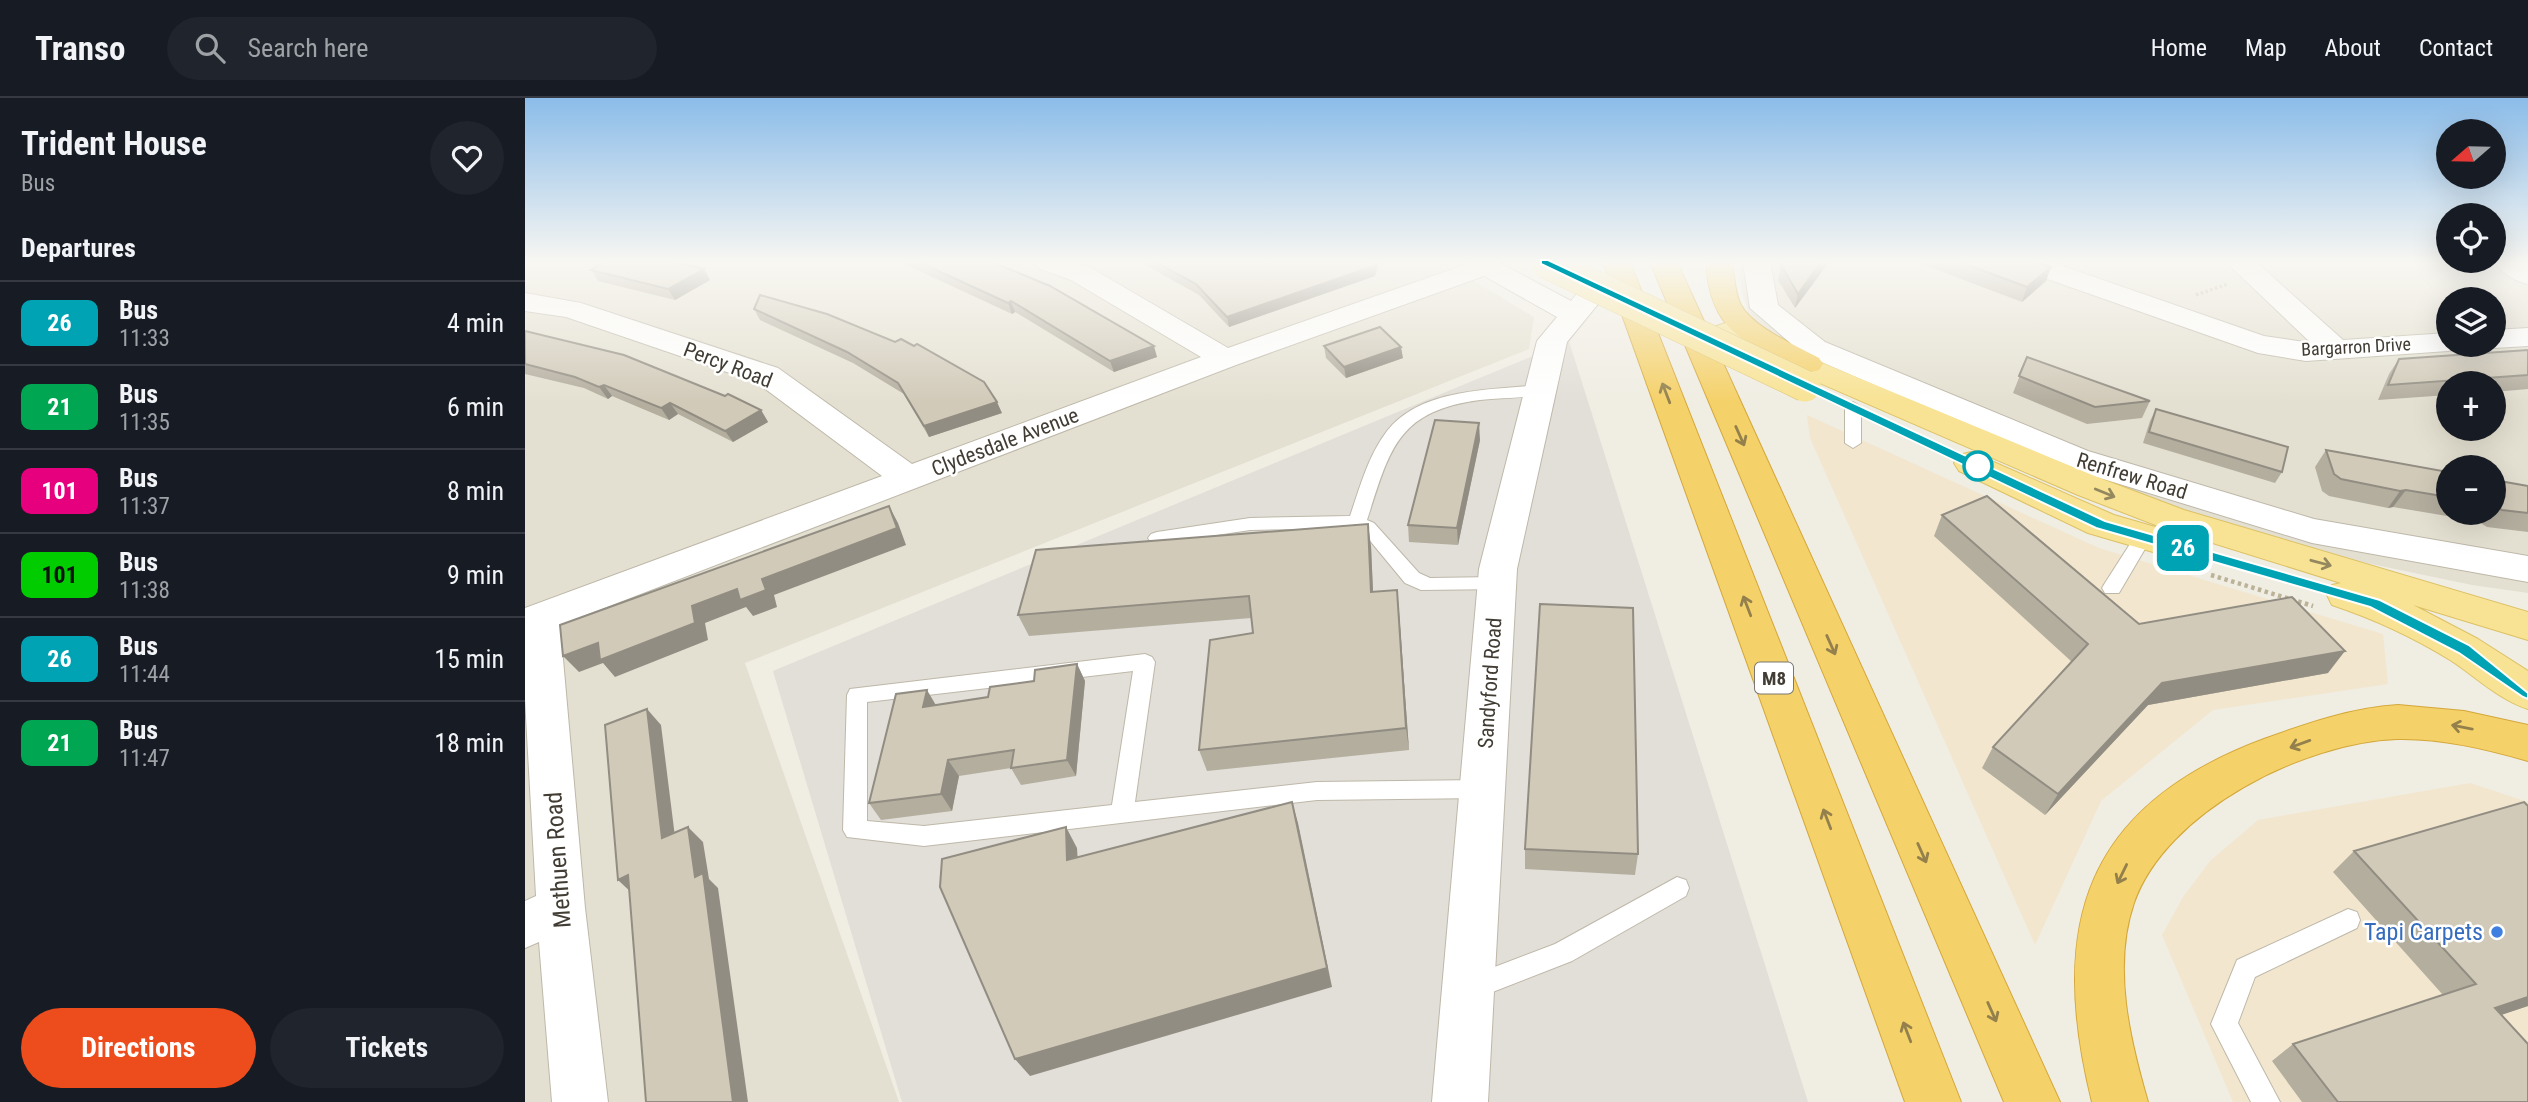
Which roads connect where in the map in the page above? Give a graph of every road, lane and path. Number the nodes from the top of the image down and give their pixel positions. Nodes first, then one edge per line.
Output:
1 (570, 309) edge
2 (1140, 309) edge
3 (1361, 309) edge
4 (1578, 309) edge
5 (1605, 309) edge
6 (1648, 309) edge
7 (1678, 309) edge
8 (1684, 309) edge
9 (1728, 309) edge
10 (1765, 309) edge
11 (2156, 309) edge
12 (2292, 309) edge
13 (2528, 337) edge
14 (2506, 338) edge
15 (2436, 343) edge
16 (2336, 350) junction
17 (1225, 359) junction
18 (1806, 375) junction
19 (1540, 390) junction
20 (1853, 407) junction
21 (1853, 443) dead end
22 (908, 478) junction
23 (1357, 523) junction
24 (2143, 537) junction
25 (1157, 538) edge
26 (2528, 569) edge
27 (2201, 572) dead end
28 (1497, 584) junction
29 (2112, 588) dead end
30 (2321, 608) dead end
31 (533, 620) edge
32 (2528, 626) edge
33 (2528, 693) edge
34 (2528, 743) edge
35 (1482, 789) junction
36 (1122, 814) junction
37 (1677, 888) dead end
38 (543, 916) edge
39 (2348, 920) dead end
40 (1467, 990) junction
41 (580, 1102) edge
42 (1460, 1102) edge
43 (1933, 1102) edge
44 (2032, 1102) edge
45 (2120, 1102) edge
46 (2266, 1102) edge

1 - 22 street, Percy Road
2 - 17 street
3 - 17 street, Clydesdale Avenue
4 - 19 street, Sandyford Road
43 -> 5 highway, M8
6 - 18 main road, bridge
7 - 18 main road
8 -> 44 highway
9 - 18 highway
10 - 26 street, Renfrew Road
11 - 16 street, Bargarron Drive
12 - 16 street
13 - 14 street
15 - 16 street, Bargarron Drive
17 - 22 street, Clydesdale Avenue
18 - 20 main road
18 -> 32 main road
19 - 23 lane
19 - 28 street, Sandyford Road
20 - 21 lane
20 - 24 main road
22 - 31 street, Clydesdale Avenue
23 - 25 lane
23 - 28 lane
24 - 29 lane
24 - 33 main road
27 - 30 path
28 - 35 street, Sandyford Road
31 - 38 street, Methuen Road
34 -> 45 highway
35 - 36 lane
35 - 40 street, Sandyford Road
36 - 36 lane
37 - 40 lane
38 - 41 street, Methuen Road
39 - 46 lane
40 - 42 street, Sandyford Road

